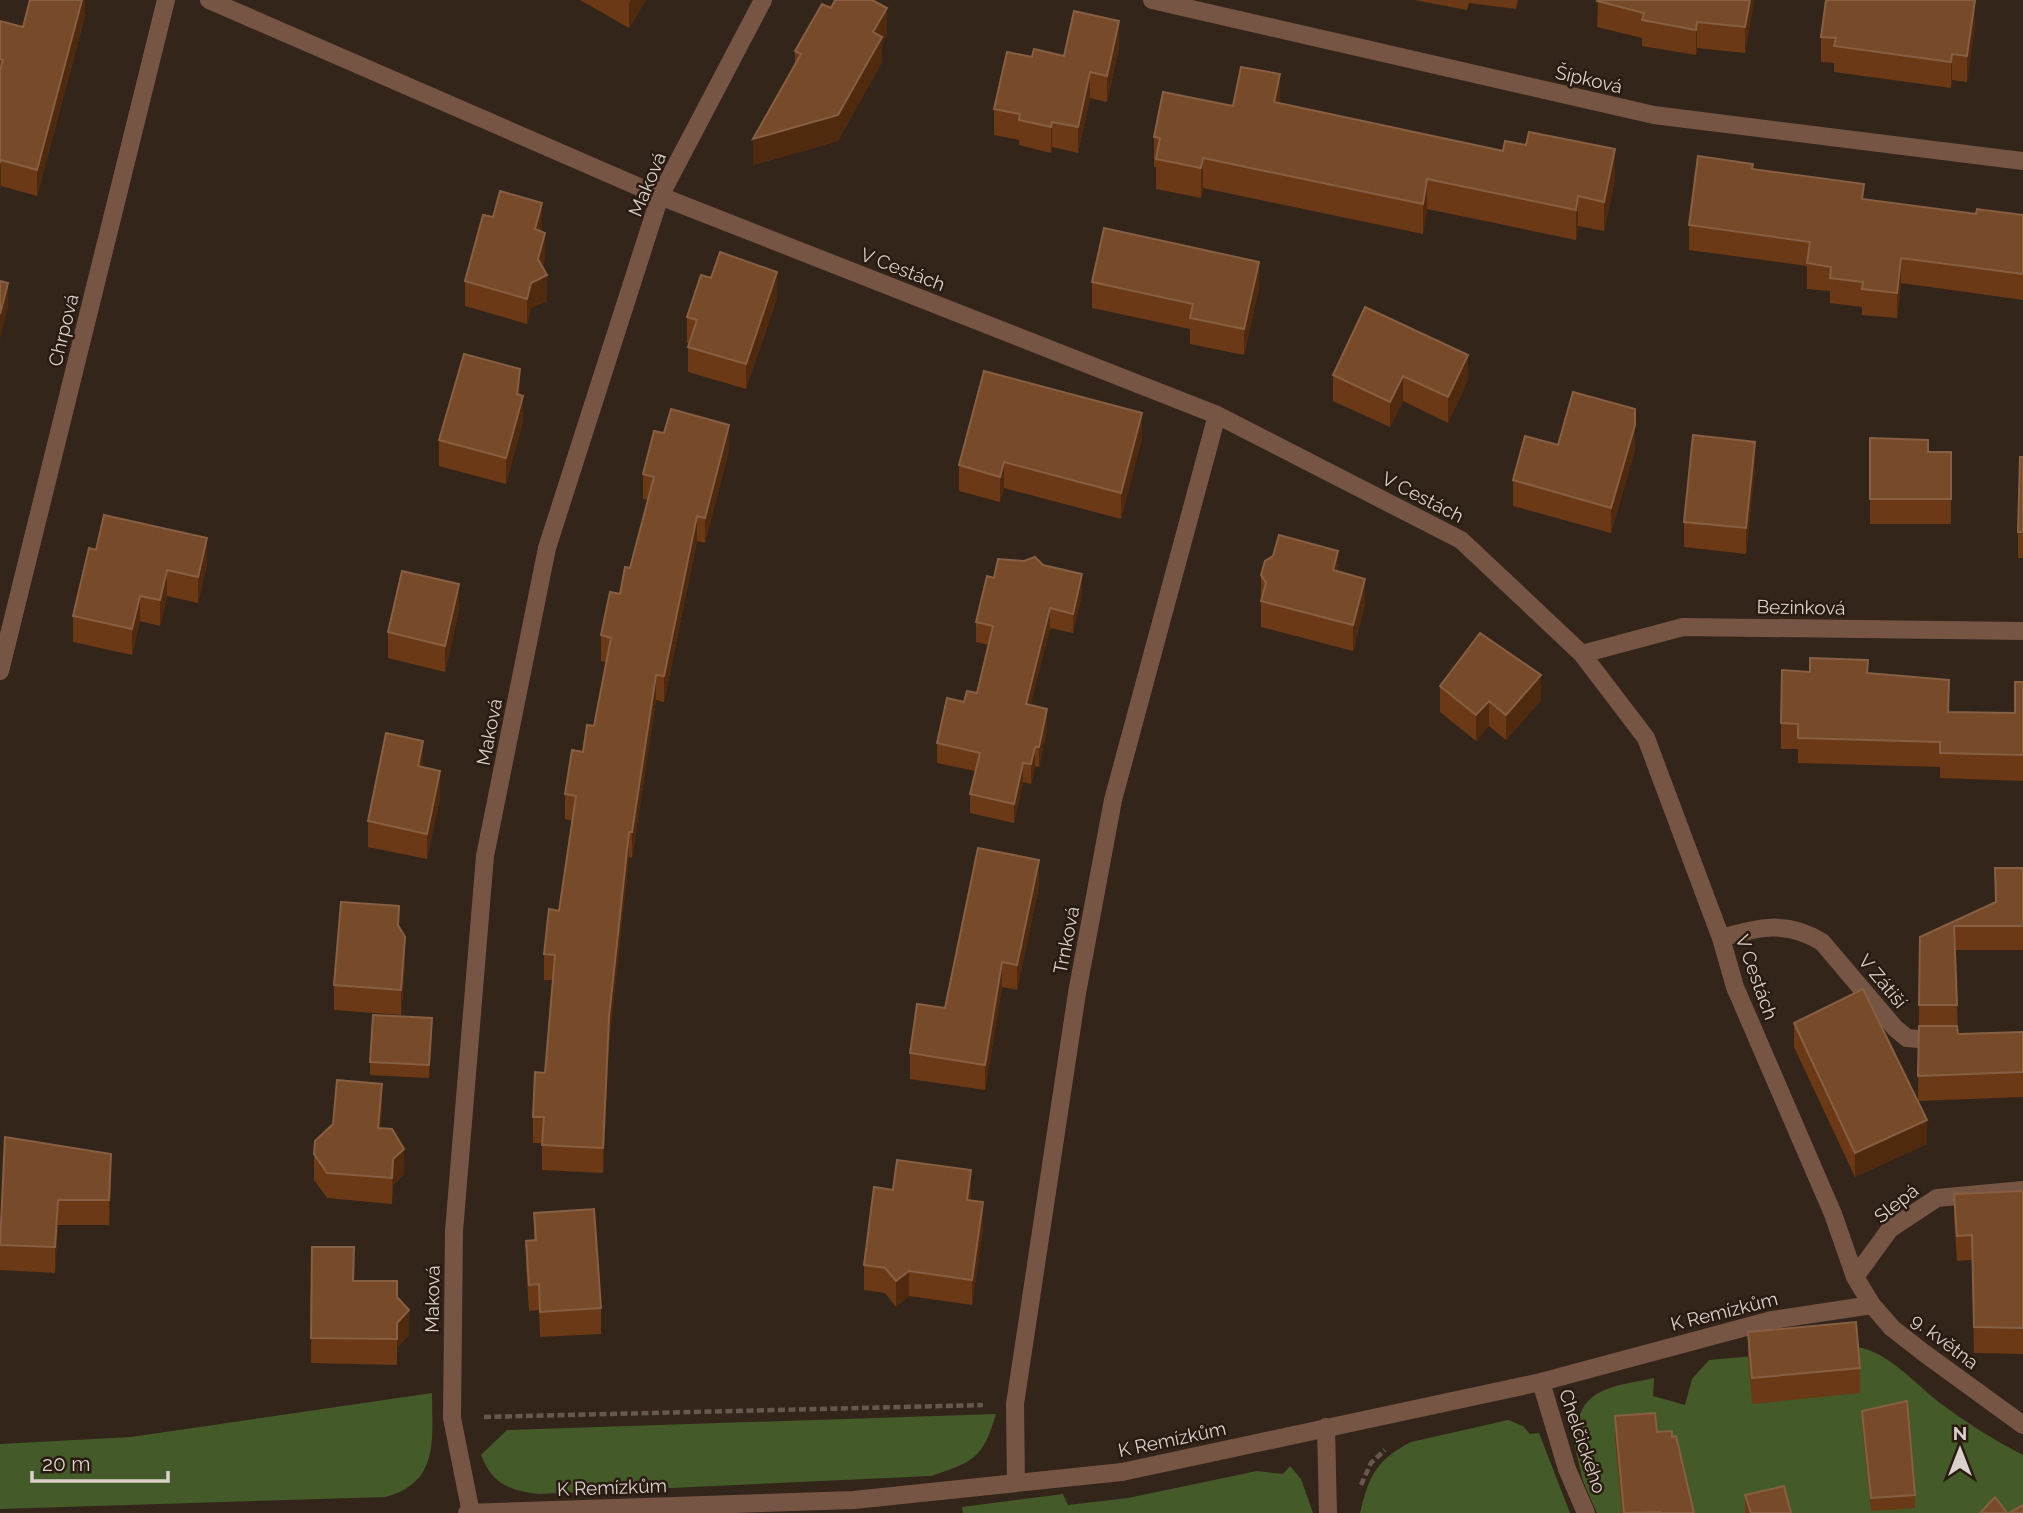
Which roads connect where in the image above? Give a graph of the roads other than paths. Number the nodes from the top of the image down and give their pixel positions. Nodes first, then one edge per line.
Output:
1 (166, 0) edge
2 (209, 0) edge
3 (763, 0) edge
4 (1152, 0) edge
5 (2023, 162) edge
6 (660, 196) junction
7 (1217, 415) junction
8 (2023, 631) edge
9 (1582, 654) junction
10 (0, 671) edge
11 (1721, 939) junction
12 (1961, 1040) edge
13 (2023, 1190) edge
14 (1854, 1277) junction
15 (1872, 1305) junction
16 (1541, 1382) junction
17 (2023, 1425) edge
18 (1326, 1427) junction
19 (1016, 1483) junction
20 (854, 1506) edge
21 (470, 1513) edge
22 (1328, 1513) edge
23 (1586, 1513) edge

1 - 10 street, Chrpová
2 - 6 street, V Cestách
3 - 6 street, Maková
4 - 5 street, Šípková
6 - 7 street, V Cestách
6 - 21 street, Maková
7 - 9 street, V Cestách
7 - 19 street, Trnková
8 - 9 street, Bezinková
9 - 11 street, V Cestách
11 - 12 street, V Zátiší
11 - 14 street, V Cestách
13 - 14 street, Slepá
14 - 15 street, 9. května
15 - 16 street, K Remízkům
15 - 17 street, 9. května
16 - 18 street, K Remízkům
16 - 23 street, Chelčického
18 - 19 street, K Remízkům
18 - 22 street
19 - 20 street, K Remízkům
20 - 21 street, K Remízkům

